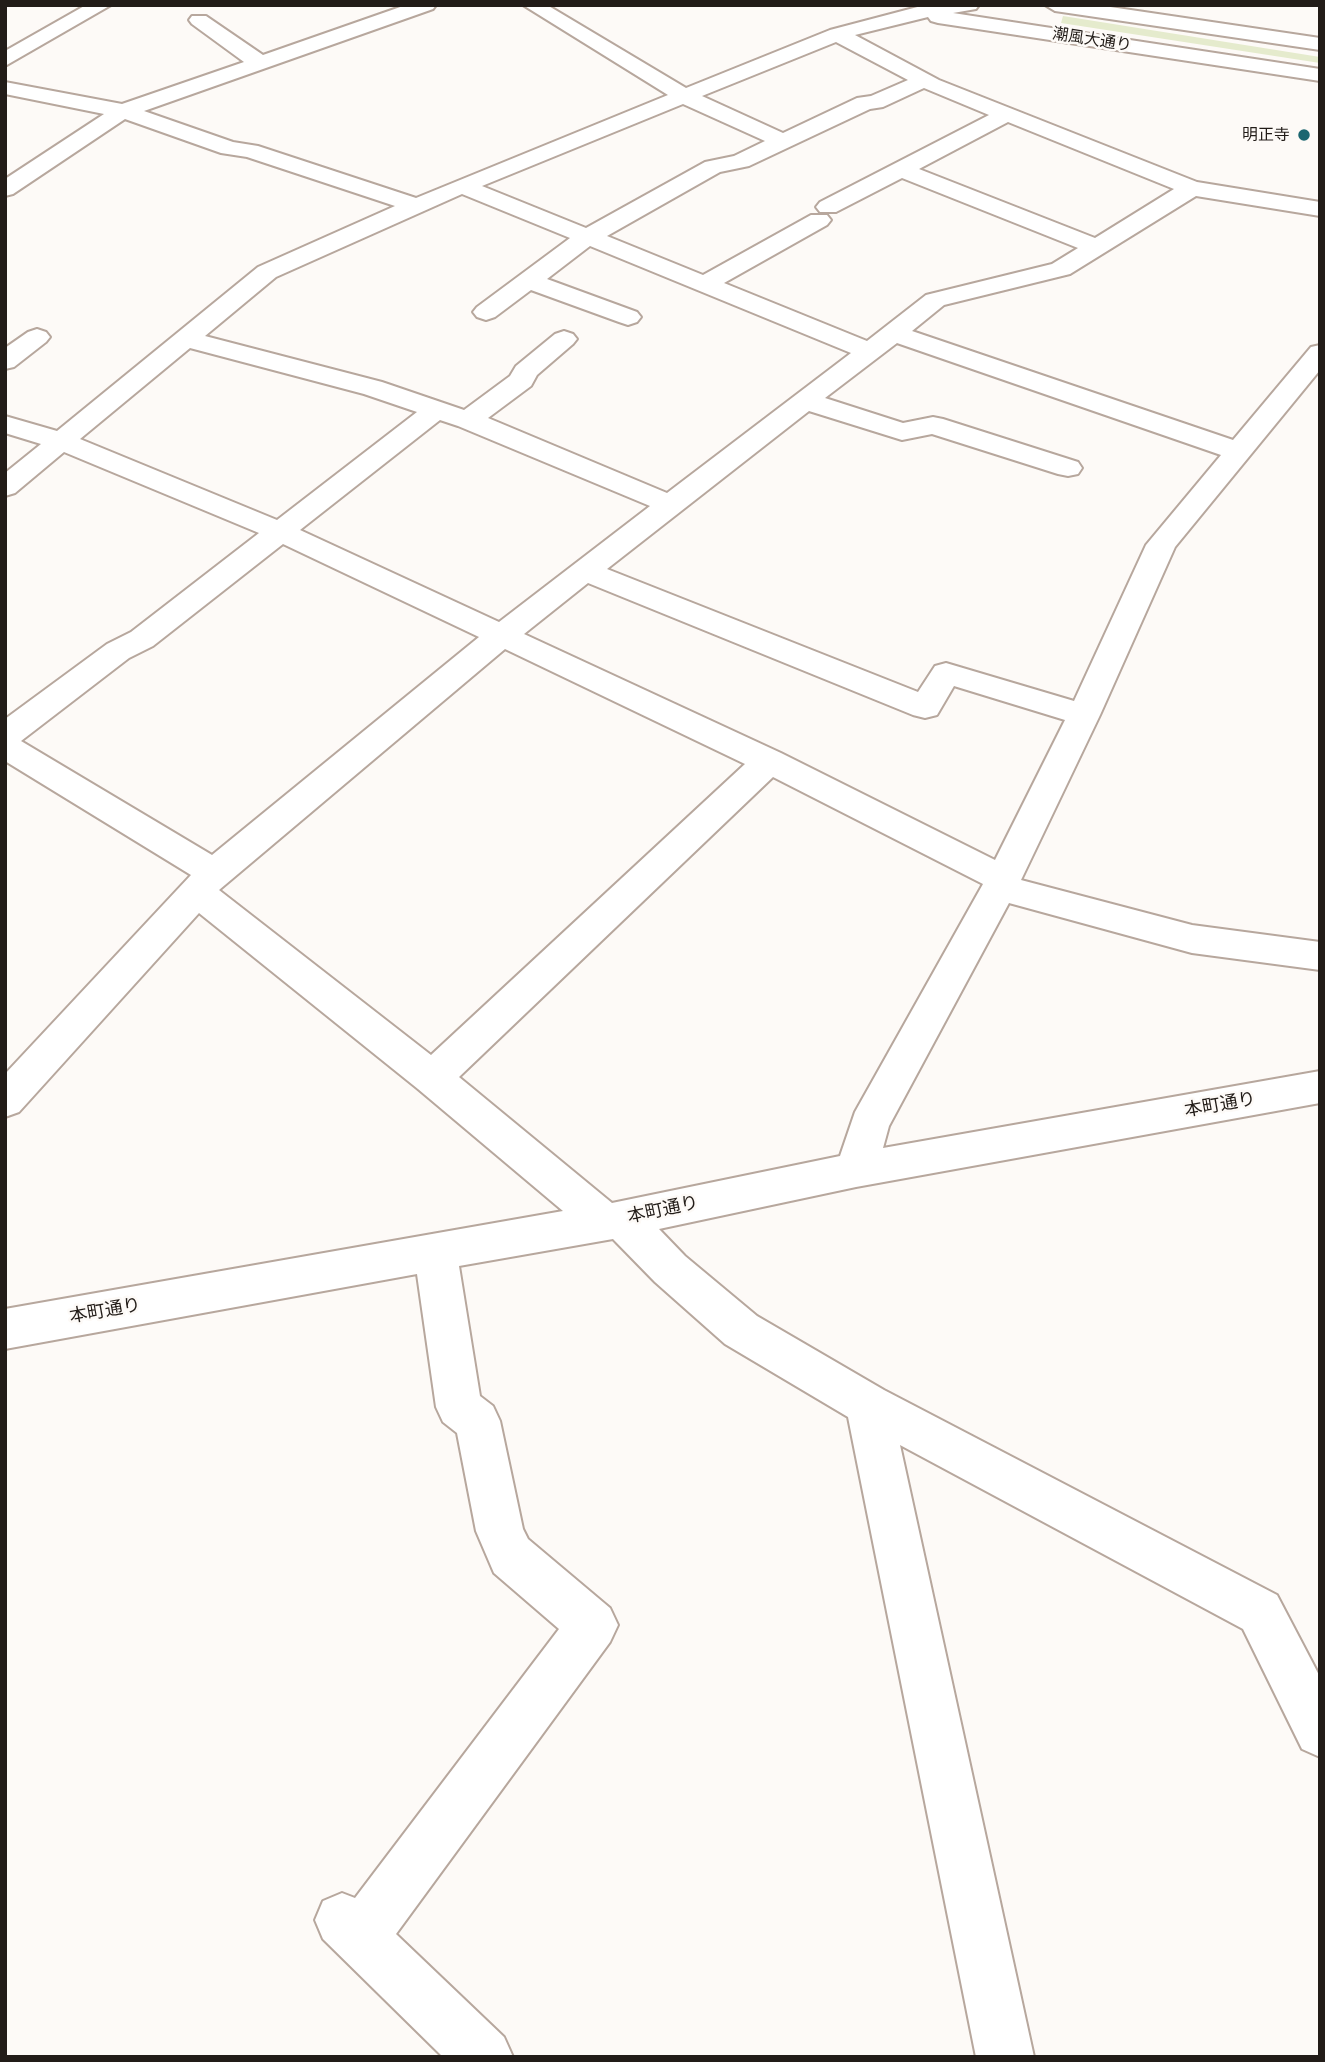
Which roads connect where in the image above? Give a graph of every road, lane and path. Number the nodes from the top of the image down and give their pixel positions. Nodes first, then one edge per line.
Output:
1 (101, 5) edge
2 (426, 5) edge
3 (533, 5) edge
4 (863, 5) edge
5 (969, 5) edge
6 (1055, 5) edge
7 (914, 9) edge
8 (1015, 10) dead end
9 (198, 20) dead end
10 (837, 34) junction
11 (1320, 44) edge
12 (5, 61) edge
13 (260, 63) junction
14 (1320, 75) edge
15 (925, 80) junction
16 (5, 88) edge
17 (685, 97) junction
18 (123, 111) junction
19 (1007, 114) junction
20 (783, 141) junction
21 (900, 169) junction
22 (462, 186) junction
23 (1192, 188) junction
24 (5, 190) edge
25 (418, 206) junction
26 (1320, 209) edge
27 (589, 236) junction
28 (1097, 247) junction
29 (529, 281) junction
30 (705, 284) junction
31 (486, 312) dead end
32 (628, 317) dead end
33 (37, 337) dead end
34 (187, 339) junction
35 (564, 340) dead end
36 (881, 342) junction
37 (1320, 354) edge
38 (5, 361) edge
39 (806, 401) junction
40 (437, 409) junction
41 (468, 420) junction
42 (5, 424) edge
43 (61, 441) junction
44 (1237, 451) junction
45 (1069, 468) dead end
46 (5, 487) edge
47 (671, 505) junction
48 (279, 531) junction
49 (585, 571) junction
50 (502, 635) junction
51 (1084, 715) junction
52 (5, 736) edge
53 (5, 746) edge
54 (769, 761) junction
55 (1002, 882) junction
56 (206, 883) junction
57 (1320, 956) edge
58 (432, 1078) junction
59 (1320, 1087) edge
60 (5, 1101) edge
61 (856, 1170) junction
62 (612, 1220) junction
63 (435, 1251) junction
64 (5, 1329) edge
65 (868, 1405) junction
66 (1320, 1731) edge
67 (484, 2057) edge
68 (1005, 2057) edge

1 - 12 street
2 - 13 street
3 - 17 street
4 - 7 street, 潮風大通り
5 - 7 street
6 - 11 street, 潮風大通り
7 - 10 street
7 - 14 street, 潮風大通り
8 - 14 street
9 - 13 street
10 - 15 street
10 - 17 street
13 - 18 street
15 - 19 street
15 - 20 street
16 - 18 street
17 - 20 street
17 - 22 street
18 - 24 street
18 - 25 street
19 - 21 street
19 - 23 street
20 - 27 street
21 - 28 street
21 - 30 street
22 - 25 street
22 - 27 street
23 - 26 street
23 - 28 street
25 - 34 street
27 - 29 street
27 - 30 street
28 - 36 street
29 - 31 street
29 - 32 street
30 - 36 street
33 - 38 street
34 - 40 street
34 - 43 street
35 - 41 street
36 - 39 street
36 - 44 street
37 - 44 street
39 - 45 street
39 - 47 street
40 - 41 street
40 - 48 street
41 - 47 street
42 - 43 street
43 - 46 street
43 - 48 street
44 - 51 street
47 - 49 street
48 - 50 street
48 - 52 street
49 - 50 street
49 - 51 street
50 - 54 street
50 - 56 street
51 - 55 street
53 - 56 street
54 - 55 street
54 - 58 street
55 - 57 street
55 - 61 street
56 - 58 street
56 - 60 street
58 - 62 street
59 - 61 street, 本町通り
61 - 62 street, 本町通り
62 - 63 street, 本町通り
62 - 65 street
63 - 64 street, 本町通り
63 - 67 street
65 - 66 street
65 - 68 street

